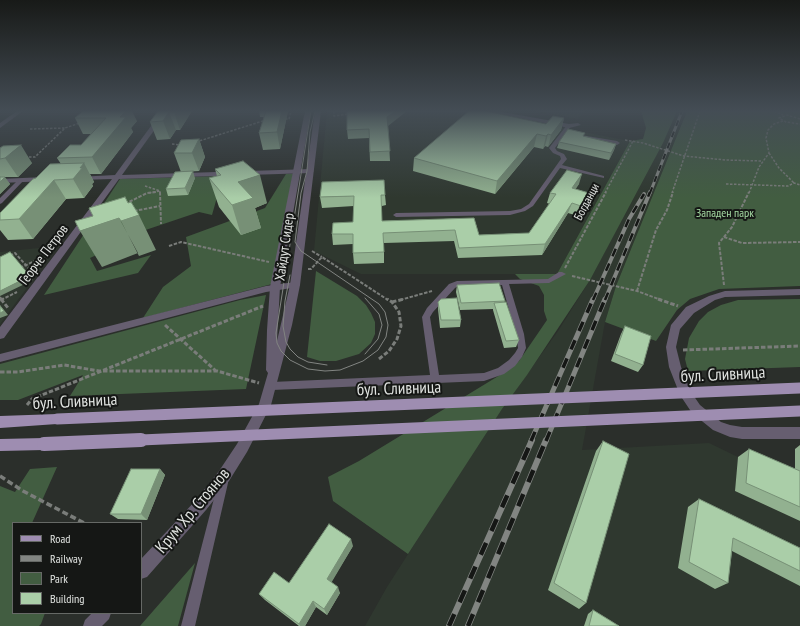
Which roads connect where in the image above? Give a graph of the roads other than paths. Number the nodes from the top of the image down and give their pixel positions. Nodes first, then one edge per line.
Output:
1 (144, 140) edge
2 (302, 140) edge
3 (314, 140) edge
4 (558, 140) edge
5 (600, 140) edge
6 (617, 144) edge
7 (559, 166) junction
8 (310, 171) junction
9 (296, 172) junction
10 (118, 177) junction
11 (602, 177) dead end
12 (73, 178) edge
13 (51, 179) edge
14 (21, 180) junction
15 (0, 181) edge
16 (0, 202) edge
17 (396, 215) dead end
18 (562, 274) road end
19 (505, 282) junction
20 (295, 285) junction
21 (275, 287) junction
22 (800, 292) edge
23 (0, 335) edge
24 (0, 358) edge
25 (435, 379) junction
26 (272, 386) junction
27 (800, 388) edge
28 (800, 411) edge
29 (0, 422) edge
30 (800, 433) edge
31 (0, 446) edge
32 (242, 448) joint
33 (224, 476) junction
34 (142, 570) edge
35 (102, 614) edge
36 (91, 626) edge
37 (188, 626) edge

1 - 10 street, Георче Петров
2 - 9 street, Хайдут Сидер
3 - 8 street, Хайдут Сидер
4 - 7 lane
5 - 6 lane
7 - 11 lane
7 - 17 lane
8 - 9 street
8 - 20 street, Хайдут Сидер
9 - 10 street
9 - 21 street, Хайдут Сидер
10 - 12 street
10 - 23 street, Георче Петров
13 - 14 street
14 - 15 street
14 - 16 lane
18 - 19 lane
19 - 25 lane
19 - 25 lane
20 - 21 street
20 - 26 street, Хайдут Сидер
21 - 24 street
21 - 26 street, Хайдут Сидер
22 - 30 street
25 - 26 lane
26 - 32 street, Хайдут Сидер
27 - 29 main road, бул. Сливница, bridge
28 - 31 main road, bridge
32 - 33 street, Крум Хр. Стоянов
33 - 34 street, Крум Хр. Стоянов
33 - 37 lane
35 - 36 street

